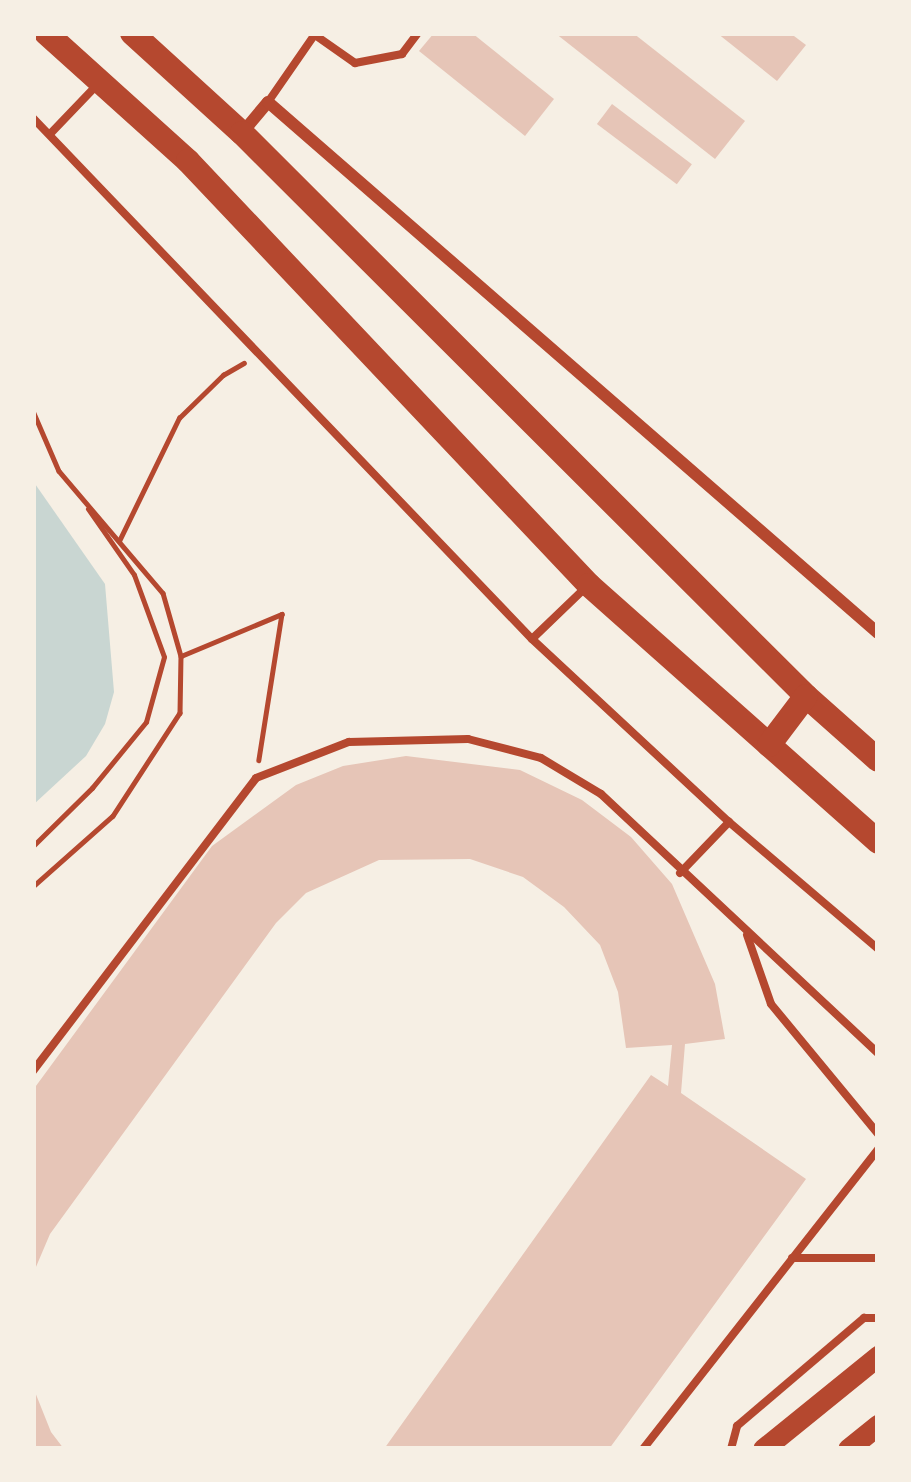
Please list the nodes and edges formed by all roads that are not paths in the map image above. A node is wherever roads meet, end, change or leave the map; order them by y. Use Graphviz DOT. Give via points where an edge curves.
graph roads {
  1 [pos="46,33"];
  2 [pos="132,33"];
  3 [pos="418,33"];
  4 [pos="316,34"];
  5 [pos="100,82"];
  6 [pos="268,102"];
  7 [pos="33,118"];
  8 [pos="51,133"];
  9 [pos="242,133"];
  10 [pos="589,585"];
  11 [pos="878,633"];
  12 [pos="532,640"];
  13 [pos="806,696"];
  14 [pos="769,746"];
  15 [pos="878,760"];
  16 [pos="728,822"];
  17 [pos="878,842"];
  18 [pos="680,873"];
  19 [pos="747,934"];
  20 [pos="878,949"];
  21 [pos="878,1053"];
  22 [pos="33,1071"];
  23 [pos="878,1134"];
  24 [pos="878,1149"];
  25 [pos="792,1258"];
  26 [pos="878,1258"];
  27 [pos="878,1318"];
  28 [pos="878,1356"];
  29 [pos="878,1425"];
  30 [pos="643,1449"];
  31 [pos="731,1449"];
  32 [pos="763,1449"];
  33 [pos="848,1449"];
  1 -- 5 [label="main road"];
  2 -- 9 [label="main road"];
  3 -- 4 [label="lane" via="402,54 355,63"];
  4 -- 6 [label="lane"];
  5 -- 8 [label="lane"];
  5 -- 10 [label="main road" via="188,161"];
  6 -- 9 [label="street"];
  6 -- 11 [label="street"];
  7 -- 8 [label="lane"];
  8 -- 12 [label="lane"];
  9 -- 13 [label="main road"];
  10 -- 12 [label="lane"];
  10 -- 14 [label="main road"];
  12 -- 16 [label="lane"];
  13 -- 14 [label="main road"];
  13 -- 15 [label="main road"];
  14 -- 17 [label="main road"];
  16 -- 18 [label="lane"];
  16 -- 20 [label="lane"];
  18 -- 19 [label="lane"];
  18 -- 22 [label="lane" via="601,794 541,758 468,739 350,742 256,778"];
  19 -- 21 [label="lane"];
  19 -- 23 [label="lane" via="771,1004"];
  24 -- 25 [label="lane"];
  25 -- 26 [label="lane"];
  25 -- 30 [label="lane"];
  27 -- 31 [label="lane" via="864,1318 737,1426"];
  28 -- 32 [label="street"];
  29 -- 33 [label="street"];
}
